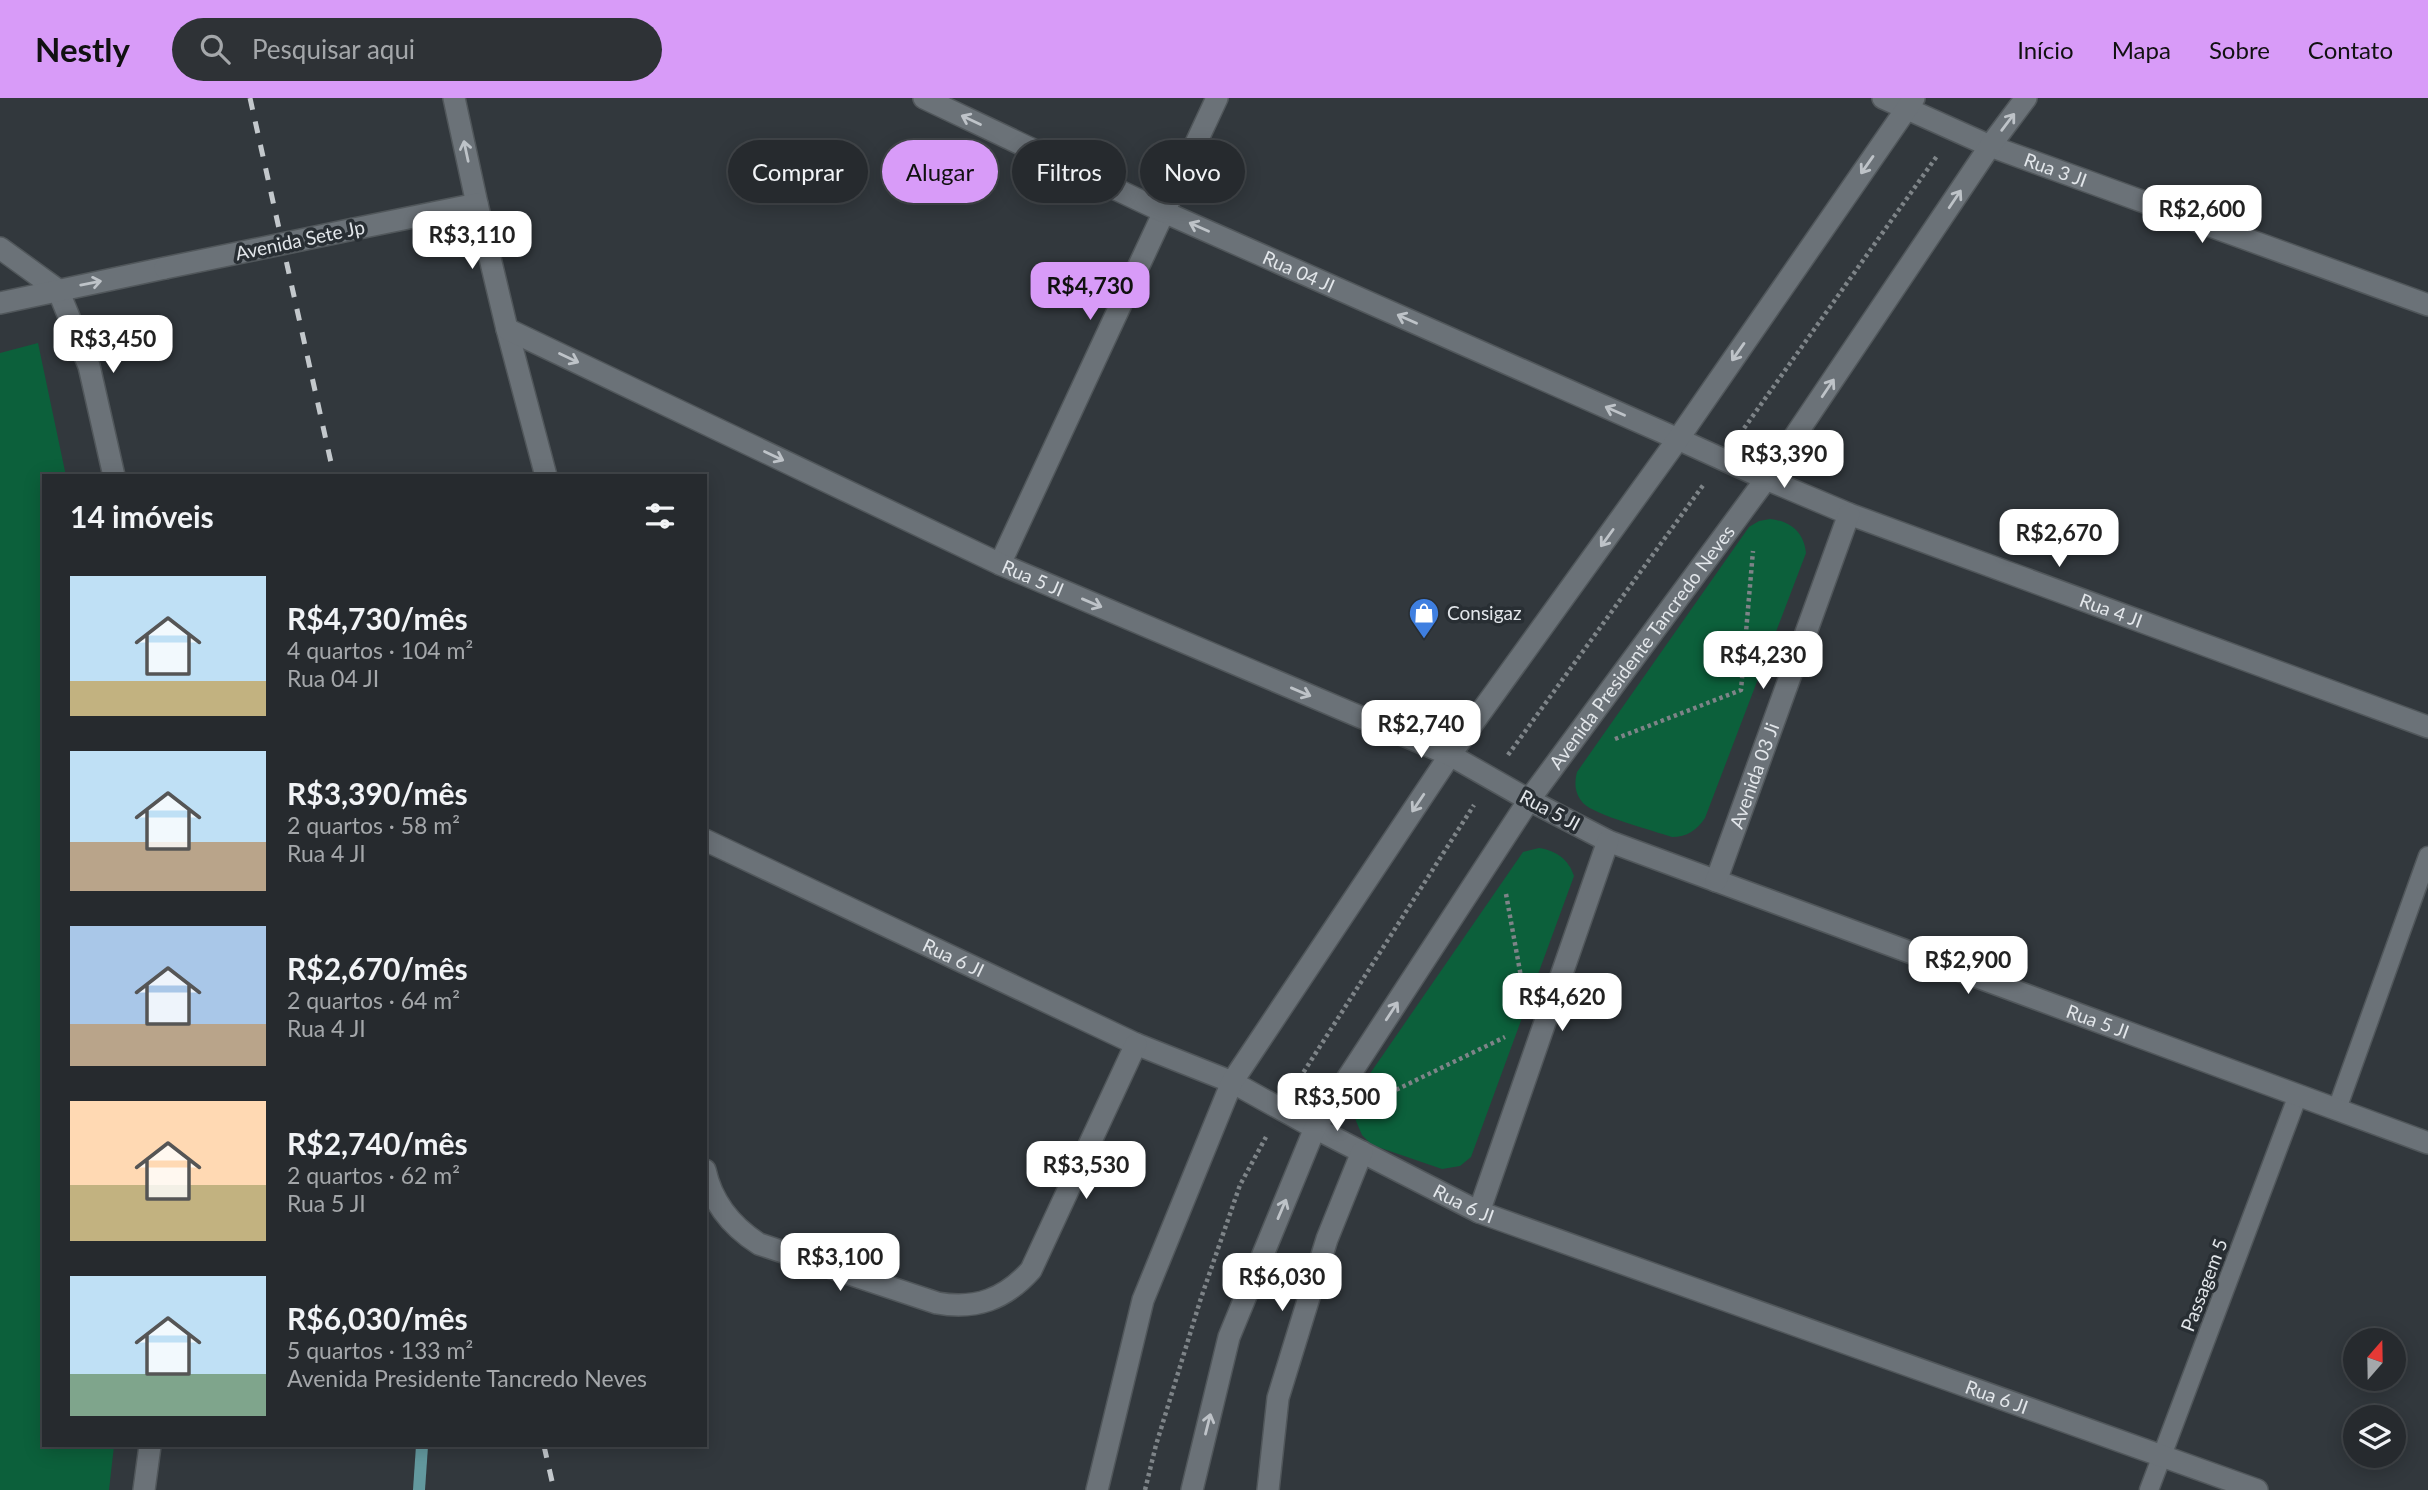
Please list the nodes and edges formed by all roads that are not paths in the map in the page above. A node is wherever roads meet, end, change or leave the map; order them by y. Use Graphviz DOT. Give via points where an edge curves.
graph roads {
  1 [pos="454,98"];
  2 [pos="924,98"];
  3 [pos="1217,98"];
  4 [pos="1883,98"];
  5 [pos="2026,98"];
  6 [pos="1910,103"];
  7 [pos="1990,146"];
  8 [pos="477,204"];
  9 [pos="1164,212"];
  10 [pos="0,248"];
  11 [pos="58,290"];
  12 [pos="0,303"];
  13 [pos="2428,305"];
  14 [pos="507,329"];
  15 [pos="1678,439"];
  16 [pos="114,474"];
  17 [pos="545,474"];
  18 [pos="1766,479"];
  19 [pos="1849,514"];
  20 [pos="1000,564"];
  21 [pos="2428,727"];
  22 [pos="1450,755"];
  23 [pos="1529,800"];
  24 [pos="707,841"];
  25 [pos="1608,841"];
  26 [pos="2428,856"];
  27 [pos="1716,881"];
  28 [pos="1136,1044"];
  29 [pos="1232,1082"];
  30 [pos="2298,1095"];
  31 [pos="2337,1109"];
  32 [pos="1315,1128"];
  33 [pos="2428,1143"];
  34 [pos="1362,1152"];
  35 [pos="707,1179"];
  36 [pos="1479,1212"];
  37 [pos="150,1447"];
  38 [pos="2163,1455"];
  39 [pos="144,1490"];
  40 [pos="1097,1490"];
  41 [pos="1192,1490"];
  42 [pos="1268,1490"];
  43 [pos="2150,1490"];
  44 [pos="2256,1490"];
  8 -- 1 [label="street, one-way"];
  9 -- 2 [label="street, Rua 04 JI, one-way"];
  3 -- 9 [label="street"];
  4 -- 6 [label="street, Rua 3 JI"];
  7 -- 5 [label="street, Avenida Presidente Tancredo Neves, one-way"];
  6 -- 7 [label="street, Rua 3 JI"];
  6 -- 15 [label="street, one-way"];
  7 -- 13 [label="street, Rua 3 JI"];
  18 -- 7 [label="street, Avenida Presidente Tancredo Neves, one-way"];
  11 -- 8 [label="street, Avenida Sete Jp, one-way, bridge"];
  8 -- 14 [label="street"];
  15 -- 9 [label="street, Rua 04 JI, one-way"];
  9 -- 20 [label="street"];
  10 -- 11 [label="street"];
  11 -- 12 [label="street, Avenida Sete Jp"];
  11 -- 16 [label="street" via="89,366"];
  14 -- 17 [label="street"];
  14 -- 20 [label="street, Rua 5 JI, one-way"];
  15 -- 18 [label="street, Rua 4 JI"];
  15 -- 22 [label="street, one-way"];
  18 -- 19 [label="street, Rua 4 JI"];
  18 -- 23 [label="street, Avenida Presidente Tancredo Neves"];
  19 -- 21 [label="street, Rua 4 JI"];
  19 -- 27 [label="street, Avenida 03 Ji"];
  20 -- 22 [label="street, Rua 5 JI, one-way"];
  22 -- 23 [label="street, Rua 5 JI"];
  22 -- 29 [label="street, one-way"];
  23 -- 25 [label="street, Rua 5 JI"];
  32 -- 23 [label="street, Avenida Presidente Tancredo Neves, one-way"];
  24 -- 28 [label="street, Rua 6 JI"];
  25 -- 27 [label="street, Rua 5 JI"];
  25 -- 36 [label="street"];
  26 -- 31 [label="lane"];
  27 -- 30 [label="street, Rua 5 JI"];
  28 -- 29 [label="street, Rua 6 JI"];
  28 -- 35 [label="street" via="1031,1270 1009,1291 982,1304 937,1303 758,1244 723,1213"];
  29 -- 32 [label="street, Rua 6 JI"];
  29 -- 40 [label="street" via="1143,1300"];
  30 -- 31 [label="street, Rua 5 JI"];
  30 -- 38 [label="lane, Passagem 5"];
  31 -- 33 [label="street, Rua 5 JI"];
  32 -- 34 [label="street, Rua 6 JI"];
  41 -- 32 [label="street, Avenida Presidente Tancredo Neves, one-way" via="1229,1337"];
  34 -- 36 [label="street, Rua 6 JI"];
  34 -- 42 [label="street" via="1327,1239 1278,1398"];
  36 -- 38 [label="street, Rua 6 JI"];
  37 -- 39 [label="street"];
  38 -- 43 [label="lane, Passagem 5"];
  38 -- 44 [label="street, Rua 6 JI"];
}
